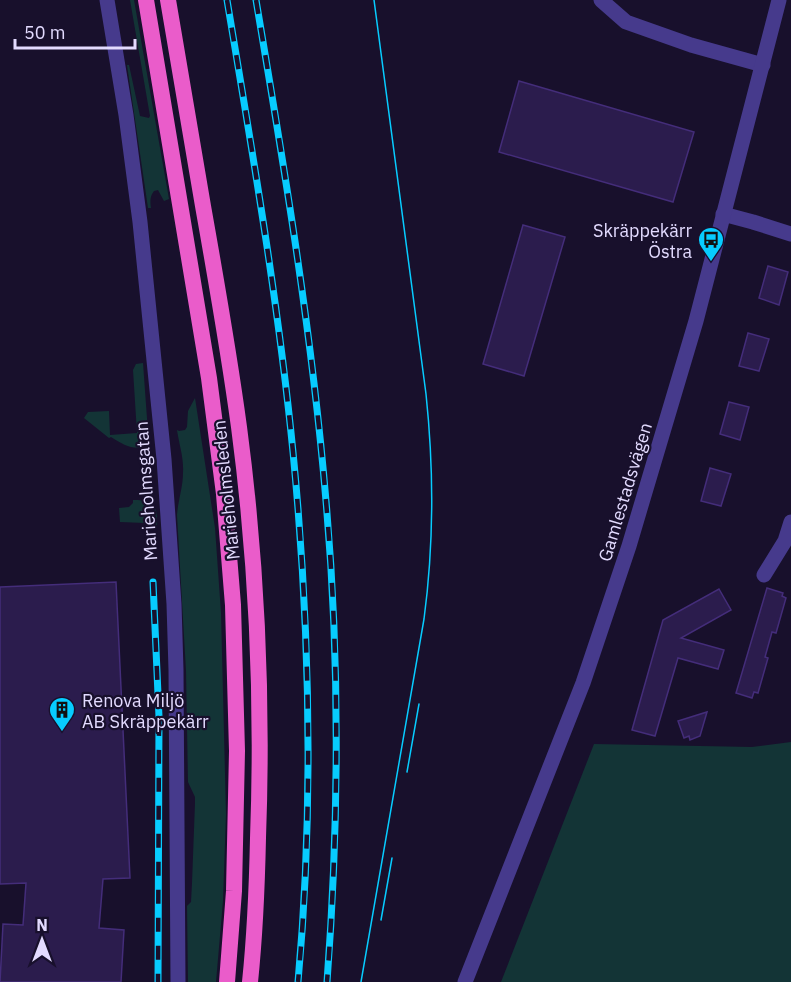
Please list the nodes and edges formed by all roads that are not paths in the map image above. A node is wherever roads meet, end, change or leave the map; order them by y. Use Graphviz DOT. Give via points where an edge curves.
graph roads {
  1 [pos="107,0"];
  2 [pos="146,0"];
  3 [pos="168,0"];
  4 [pos="601,0"];
  5 [pos="779,0"];
  6 [pos="763,64"];
  7 [pos="723,214"];
  8 [pos="791,234"];
  9 [pos="791,522"];
  10 [pos="764,575"];
  11 [pos="178,982"];
  12 [pos="227,982"];
  13 [pos="250,982"];
  14 [pos="465,982"];
  1 -- 11 [label="street, Marieholmsgatan" via="137,201 164,459 176,670"];
  2 -- 12 [label="highway, Marieholmsleden" via="209,378 224,494 233,605 237,751 234,891"];
  3 -- 13 [label="highway, Marieholmsleden" via="224,325 253,557 261,778"];
  4 -- 6 [label="street" via="626,22"];
  5 -- 6 [label="street, Gamlestadsvägen"];
  6 -- 7 [label="street, Gamlestadsvägen"];
  7 -- 8 [label="street"];
  7 -- 14 [label="street, Gamlestadsvägen" via="681,376 609,608"];
  9 -- 10 [label="street" via="785,541"];
}
